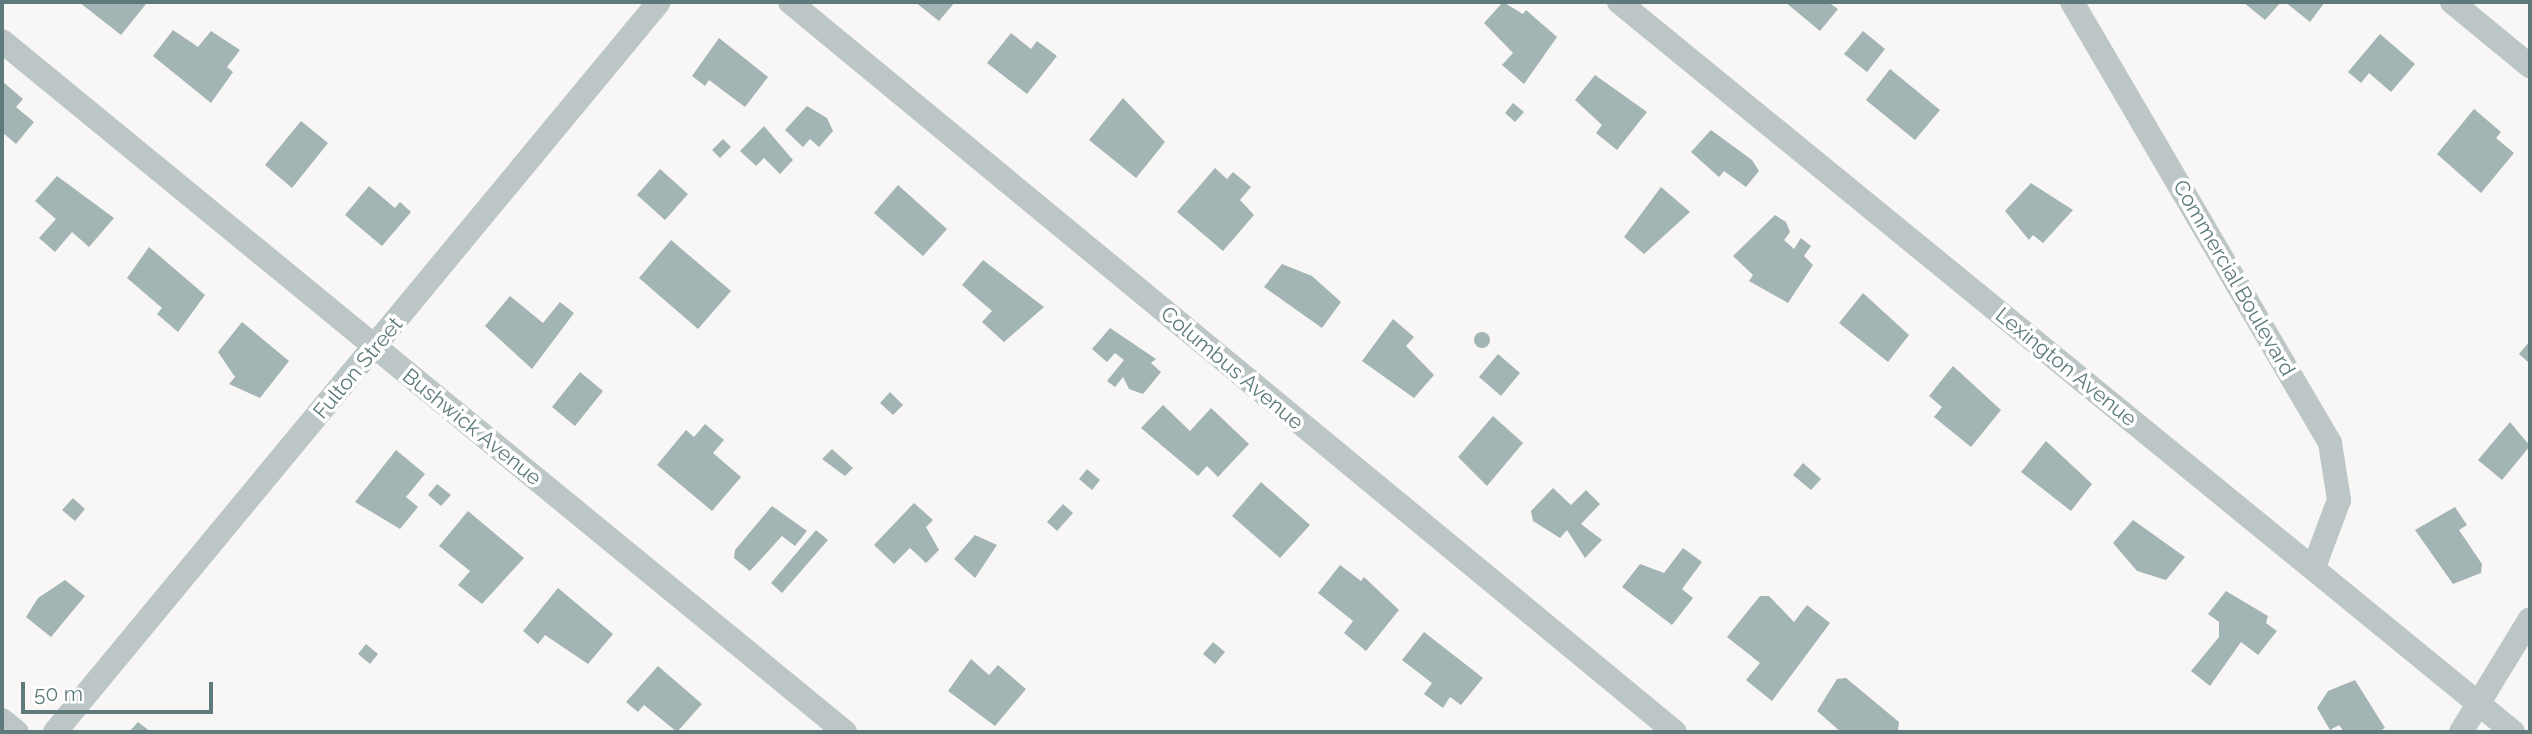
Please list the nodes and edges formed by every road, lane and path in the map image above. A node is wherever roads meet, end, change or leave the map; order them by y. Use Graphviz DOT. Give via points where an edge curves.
graph roads {
  1 [pos="659,2"];
  2 [pos="790,2"];
  3 [pos="1619,2"];
  4 [pos="2072,2"];
  5 [pos="2452,2"];
  6 [pos="2,41"];
  7 [pos="2530,66"];
  8 [pos="374,348"];
  9 [pos="2314,567"];
  10 [pos="2530,619"];
  11 [pos="2479,702"];
  12 [pos="2,720"];
  13 [pos="17,732"];
  14 [pos="55,732"];
  15 [pos="845,732"];
  16 [pos="1675,732"];
  17 [pos="2461,732"];
  18 [pos="2513,732"];
  1 -- 8 [label="street, Fulton Street"];
  2 -- 16 [label="street, Columbus Avenue"];
  3 -- 9 [label="street, Lexington Avenue"];
  4 -- 9 [label="street, Commercial Boulevard" via="2330,443 2339,500"];
  5 -- 7 [label="street"];
  6 -- 8 [label="street, Bushwick Avenue"];
  8 -- 14 [label="street, Fulton Street"];
  8 -- 15 [label="street, Bushwick Avenue"];
  9 -- 11 [label="street, Lexington Avenue"];
  10 -- 11 [label="street"];
  11 -- 17 [label="street"];
  11 -- 18 [label="street, Lexington Avenue"];
  12 -- 13 [label="street"];
}
